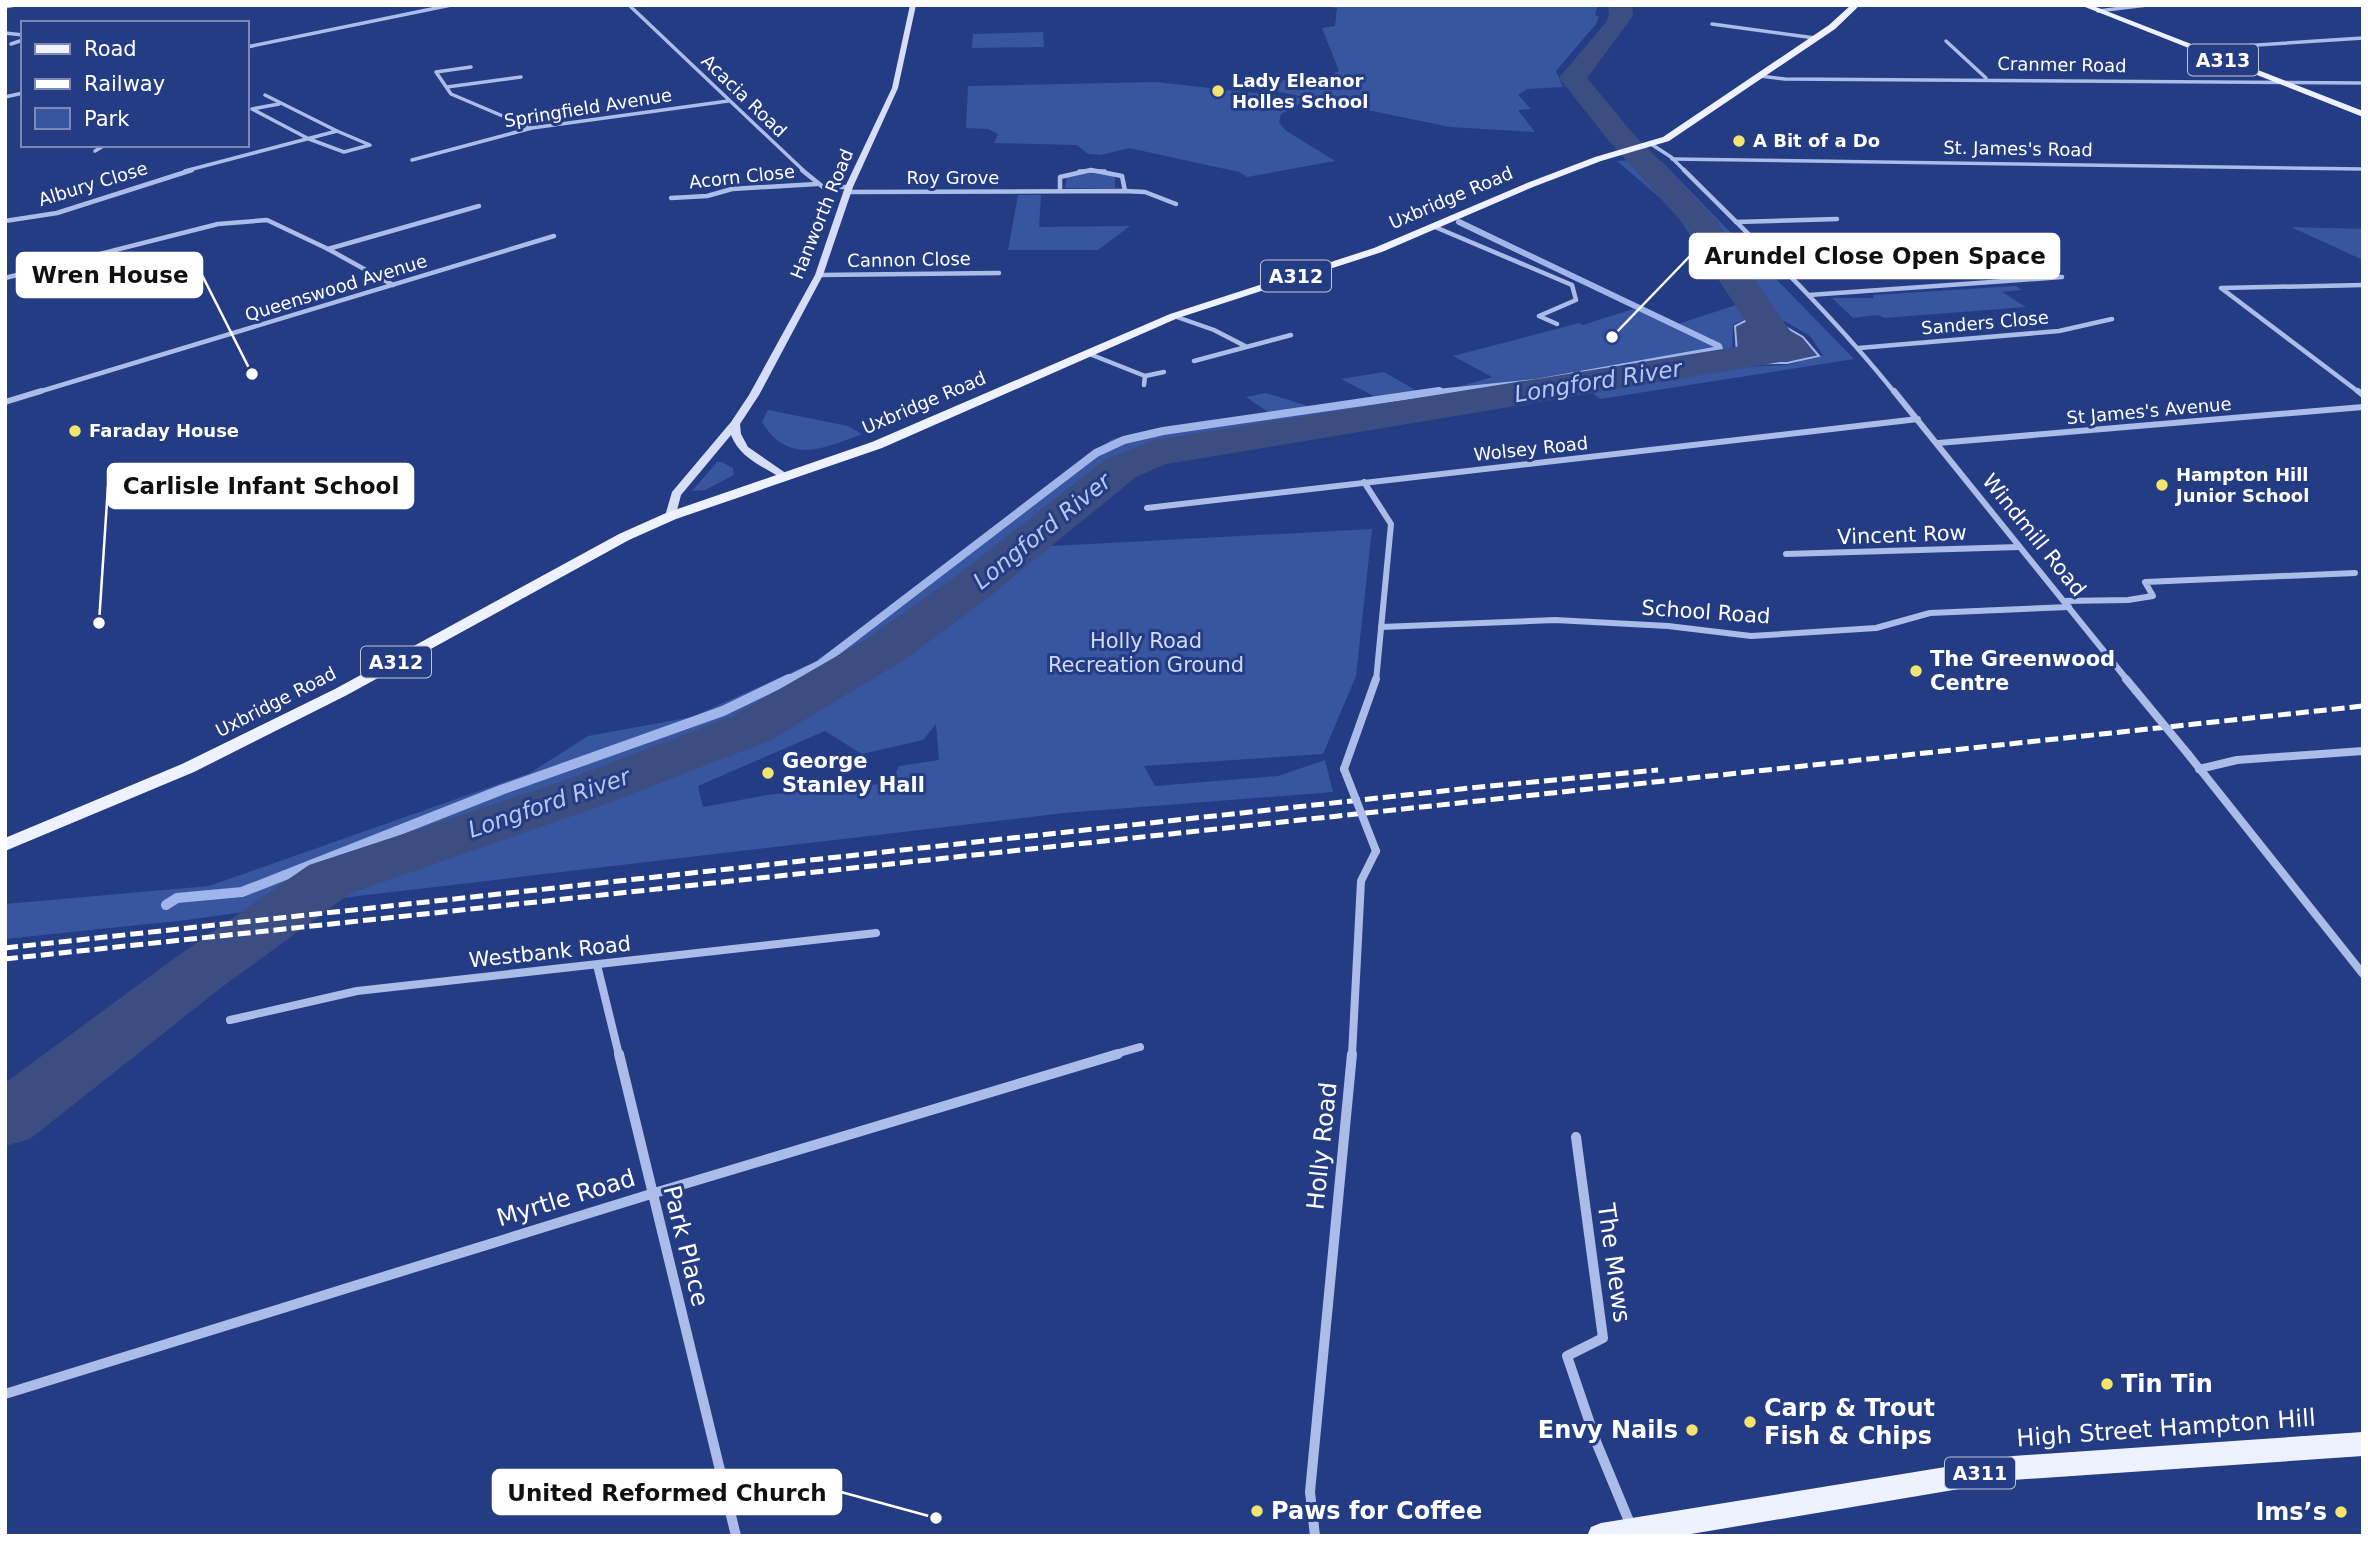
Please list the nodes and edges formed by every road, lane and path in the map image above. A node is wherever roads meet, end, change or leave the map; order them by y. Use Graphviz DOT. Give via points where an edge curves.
graph roads {
  1 [pos="15,5"];
  2 [pos="451,5"];
  3 [pos="629,5"];
  4 [pos="914,5"];
  5 [pos="1856,5"];
  6 [pos="2084,5"];
  7 [pos="2147,5"];
  8 [pos="5,7"];
  9 [pos="2098,10"];
  10 [pos="1712,24"];
  11 [pos="1815,38"];
  12 [pos="2363,38"];
  13 [pos="21,39"];
  14 [pos="1946,41"];
  15 [pos="10,44"];
  16 [pos="248,47"];
  17 [pos="2194,49"];
  18 [pos="471,67"];
  19 [pos="1760,76"];
  20 [pos="522,77"];
  21 [pos="1986,78"];
  22 [pos="2278,81"];
  23 [pos="2363,83"];
  24 [pos="447,86"];
  25 [pos="265,95"];
  26 [pos="729,101"];
  27 [pos="279,104"];
  28 [pos="250,110"];
  29 [pos="2363,114"];
  30 [pos="532,128"];
  31 [pos="337,131"];
  32 [pos="309,138"];
  33 [pos="1647,145"];
  34 [pos="102,147"];
  35 [pos="95,151"];
  36 [pos="1672,159"];
  37 [pos="412,160"];
  38 [pos="2363,169"];
  39 [pos="817,184"];
  40 [pos="848,190"];
  41 [pos="1060,191"];
  42 [pos="1125,191"];
  43 [pos="671,198"];
  44 [pos="1176,204"];
  45 [pos="479,206"];
  46 [pos="1837,219"];
  47 [pos="5,220"];
  48 [pos="1736,222"];
  49 [pos="1435,227"];
  50 [pos="554,236"];
  51 [pos="328,249"];
  52 [pos="999,273"];
  53 [pos="819,275"];
  54 [pos="2062,277"];
  55 [pos="5,278"];
  56 [pos="393,285"];
  57 [pos="2363,285"];
  58 [pos="1810,295"];
  59 [pos="1174,316"];
  60 [pos="2112,319"];
  61 [pos="1557,324"];
  62 [pos="1291,335"];
  63 [pos="1245,346"];
  64 [pos="1858,348"];
  65 [pos="1086,353"];
  66 [pos="1194,361"];
  67 [pos="1164,372"];
  68 [pos="1145,376"];
  69 [pos="1143,385"];
  70 [pos="2363,396"];
  71 [pos="5,402"];
  72 [pos="2363,407"];
  73 [pos="1918,419"];
  74 [pos="735,425"];
  75 [pos="1938,443"];
  76 [pos="785,476"];
  77 [pos="1364,482"];
  78 [pos="1147,508"];
  79 [pos="671,516"];
  80 [pos="2019,547"];
  81 [pos="1786,554"];
  82 [pos="2355,573"];
  83 [pos="2067,604"];
  84 [pos="1381,626"];
  85 [pos="2363,751"];
  86 [pos="2199,769"];
  87 [pos="5,845"];
  88 [pos="876,933"];
  89 [pos="597,965"];
  90 [pos="2363,974"];
  91 [pos="230,1020"];
  92 [pos="1140,1047"];
  93 [pos="1576,1137"];
  94 [pos="651,1194"];
  95 [pos="5,1394"];
  96 [pos="2363,1444"];
  97 [pos="1632,1530"];
  98 [pos="736,1536"];
  99 [pos="1315,1536"];
  100 [pos="1601,1536"];
  1 -- 8 [label="street"];
  2 -- 16 [label="street"];
  3 -- 26 [label="street, Acacia Road"];
  4 -- 40 [label="street, Hanworth Road" via="895,88"];
  5 -- 11 [label="main road, Uxbridge Road / A312"];
  6 -- 9 [label="main road, A313"];
  7 -- 9 [label="street"];
  9 -- 17 [label="main road, A313"];
  10 -- 11 [label="street"];
  11 -- 19 [label="main road, Uxbridge Road / A312"];
  12 -- 17 [label="street"];
  13 -- 15 [label="street"];
  14 -- 21 [label="street"];
  17 -- 22 [label="main road, A313"];
  18 -- 24 [label="street" via="436,72"];
  19 -- 21 [label="street, Cranmer Road"];
  19 -- 33 [label="main road, Uxbridge Road / A312" via="1666,139"];
  20 -- 24 [label="street"];
  21 -- 22 [label="street, Cranmer Road"];
  22 -- 23 [label="street, Cranmer Road"];
  22 -- 29 [label="main road, A313"];
  24 -- 30 [label="street" via="452,94"];
  25 -- 27 [label="street"];
  26 -- 30 [label="street, Springfield Avenue"];
  26 -- 39 [label="street, Acacia Road"];
  27 -- 28 [label="street"];
  27 -- 31 [label="street"];
  28 -- 32 [label="street"];
  30 -- 37 [label="street, Springfield Avenue"];
  31 -- 32 [label="street, Albury Close"];
  31 -- 32 [label="street" via="370,145 344,152"];
  32 -- 47 [label="street, Albury Close" via="160,178 57,213"];
  33 -- 36 [label="street, Windmill Road"];
  33 -- 49 [label="main road, Uxbridge Road / A312" via="1530,184"];
  34 -- 35 [label="street, Albury Close"];
  36 -- 38 [label="street, St. James's Road"];
  36 -- 48 [label="street, Windmill Road"];
  39 -- 40 [label="street"];
  39 -- 43 [label="street, Acorn Close"];
  40 -- 41 [label="street, Roy Grove"];
  40 -- 53 [label="street, Hanworth Road"];
  41 -- 42 [label="street, Roy Grove"];
  41 -- 42 [label="street" via="1060,177 1090,170 1122,176"];
  42 -- 44 [label="street, Roy Grove" via="1145,192"];
  45 -- 51 [label="street"];
  46 -- 48 [label="street"];
  48 -- 58 [label="street, Windmill Road"];
  49 -- 59 [label="main road, Uxbridge Road / A312"];
  49 -- 61 [label="street" via="1572,285 1576,300 1539,316"];
  50 -- 56 [label="street, Queenswood Avenue"];
  51 -- 55 [label="street" via="267,220 242,220"];
  51 -- 56 [label="street"];
  52 -- 53 [label="street, Cannon Close"];
  53 -- 74 [label="street, Hanworth Road"];
  54 -- 58 [label="street"];
  56 -- 71 [label="street, Queenswood Avenue"];
  57 -- 70 [label="street" via="2221,288"];
  58 -- 64 [label="street, Windmill Road"];
  59 -- 63 [label="street"];
  59 -- 65 [label="main road, Uxbridge Road / A312"];
  60 -- 64 [label="street, Sanders Close" via="2059,331"];
  62 -- 63 [label="street"];
  63 -- 66 [label="street"];
  64 -- 73 [label="street, Windmill Road"];
  65 -- 68 [label="street"];
  65 -- 76 [label="main road, Uxbridge Road / A312" via="877,444"];
  67 -- 68 [label="street"];
  68 -- 69 [label="street"];
  72 -- 75 [label="street, St James's Avenue"];
  73 -- 75 [label="street, Windmill Road"];
  73 -- 77 [label="street, Wolsey Road"];
  74 -- 76 [label="street" via="739,446"];
  74 -- 79 [label="street, Hanworth Road" via="677,494"];
  75 -- 80 [label="street, Windmill Road"];
  76 -- 79 [label="main road, Uxbridge Road / A312"];
  77 -- 78 [label="street, Wolsey Road"];
  77 -- 84 [label="street" via="1391,524"];
  79 -- 87 [label="main road, Uxbridge Road / A312" via="200,762"];
  80 -- 81 [label="street, Vincent Row"];
  80 -- 83 [label="street, Windmill Road"];
  82 -- 83 [label="street, School Road" via="2145,582 2153,596"];
  83 -- 84 [label="street, School Road" via="1930,613 1877,628 1751,636 1555,620"];
  83 -- 86 [label="street, Windmill Road, bridge"];
  84 -- 99 [label="street, Holly Road, bridge" via="1376,682 1343,769 1376,851 1361,881 1350,1069 1310,1492"];
  85 -- 86 [label="street" via="2237,760"];
  86 -- 90 [label="street, Windmill Road"];
  88 -- 89 [label="street, Westbank Road"];
  89 -- 91 [label="street, Westbank Road" via="357,992"];
  89 -- 94 [label="street, Park Place"];
  92 -- 94 [label="street, Myrtle Road"];
  93 -- 97 [label="street, The Mews" via="1603,1338 1567,1356"];
  94 -- 95 [label="street, Myrtle Road"];
  94 -- 98 [label="street, Park Place"];
  96 -- 97 [label="main road, High Street Hampton Hill / A311" via="2013,1468"];
  97 -- 100 [label="main road, High Street Hampton Hill / A311"];
}
